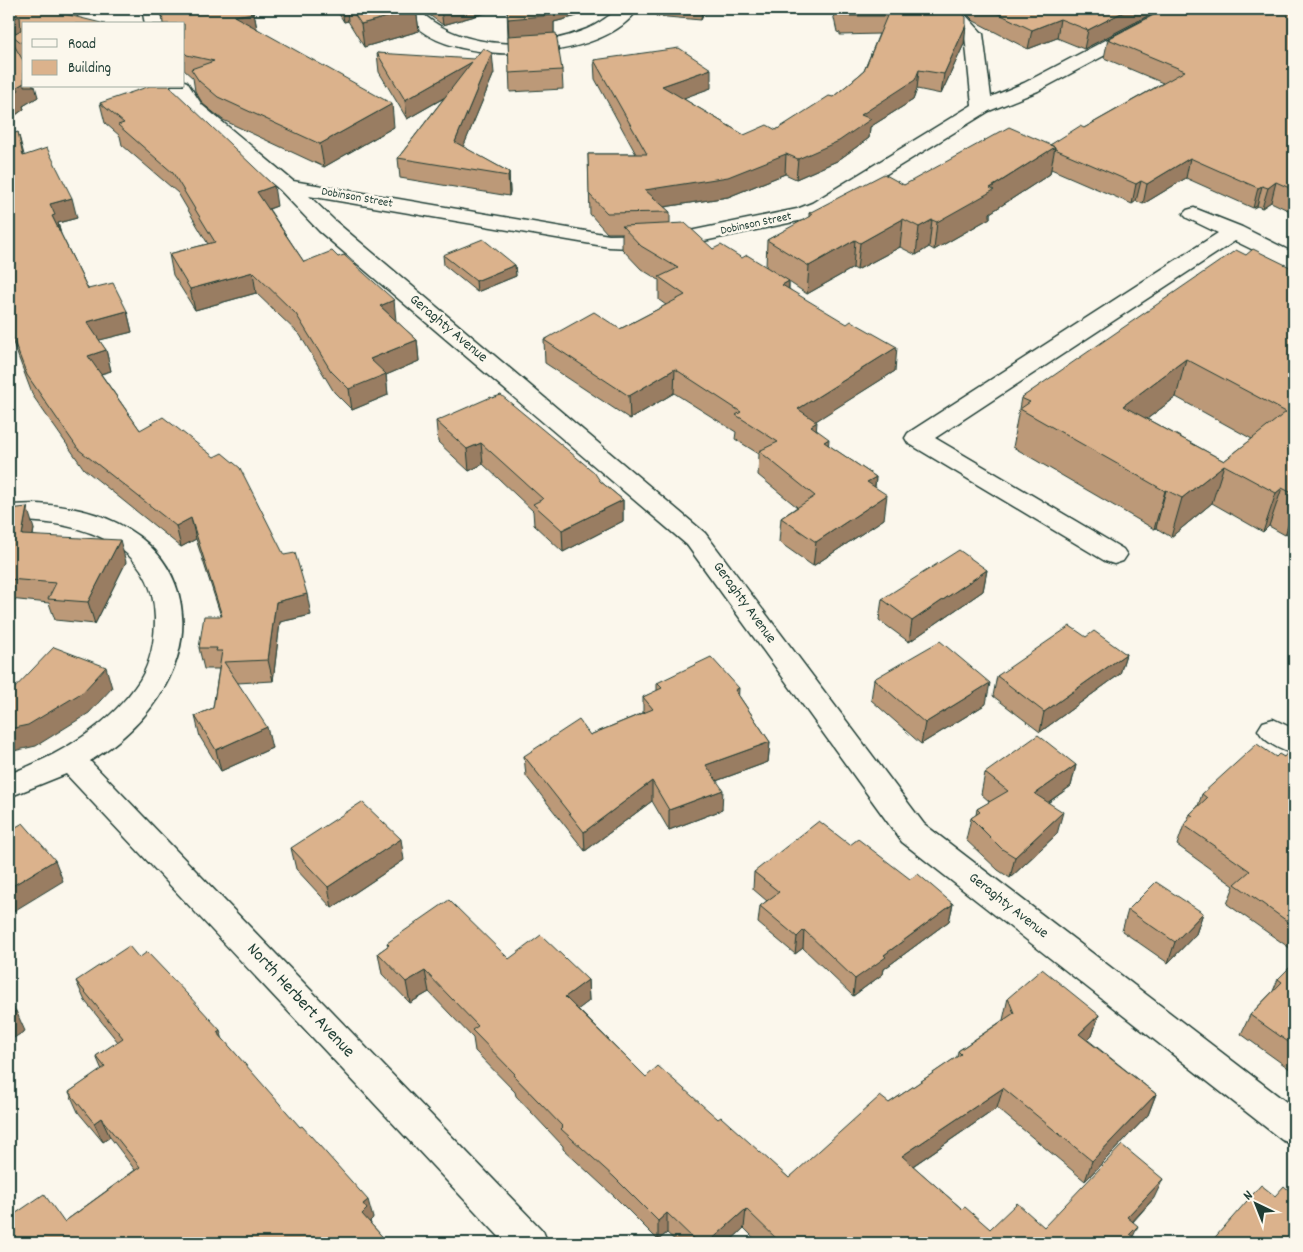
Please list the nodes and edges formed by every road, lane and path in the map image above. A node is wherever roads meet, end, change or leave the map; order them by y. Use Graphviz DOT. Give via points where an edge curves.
graph roads {
  1 [pos="74,9"];
  2 [pos="151,9"];
  3 [pos="408,9"];
  4 [pos="628,9"];
  5 [pos="949,9"];
  6 [pos="1178,9"];
  7 [pos="53,22"];
  8 [pos="154,22"];
  9 [pos="22,41"];
  10 [pos="9,50"];
  11 [pos="181,88"];
  12 [pos="982,108"];
  13 [pos="286,186"];
  14 [pos="1194,214"];
  15 [pos="1234,232"];
  16 [pos="697,236"];
  17 [pos="720,250"];
  18 [pos="1294,261"];
  19 [pos="9,512"];
  20 [pos="1114,555"];
  21 [pos="70,759"];
  22 [pos="9,786"];
  23 [pos="1294,1128"];
  24 [pos="530,1243"];
  1 -- 7 [label="street"];
  2 -- 8 [label="street"];
  3 -- 4 [label="street" via="439,34 467,44 502,50 547,47 571,41 594,33"];
  5 -- 12 [label="street" via="974,34"];
  6 -- 12 [label="street, Dobinson Street" via="1031,87"];
  9 -- 10 [label="street"];
  11 -- 13 [label="street, Geraghty Avenue" via="194,109"];
  12 -- 16 [label="street, Dobinson Street" via="804,214"];
  13 -- 16 [label="street, Dobinson Street" via="610,241"];
  13 -- 23 [label="street, Geraghty Avenue" via="327,226 696,539 913,833"];
  14 -- 15 [label="street"];
  15 -- 18 [label="street"];
  15 -- 20 [label="street" via="917,438"];
  16 -- 17 [label="street"];
  19 -- 21 [label="street" via="64,516 90,522 112,532 149,560 168,598 168,640 161,666 146,693 100,739"];
  21 -- 22 [label="street"];
  21 -- 24 [label="street, North Herbert Avenue"];
}
